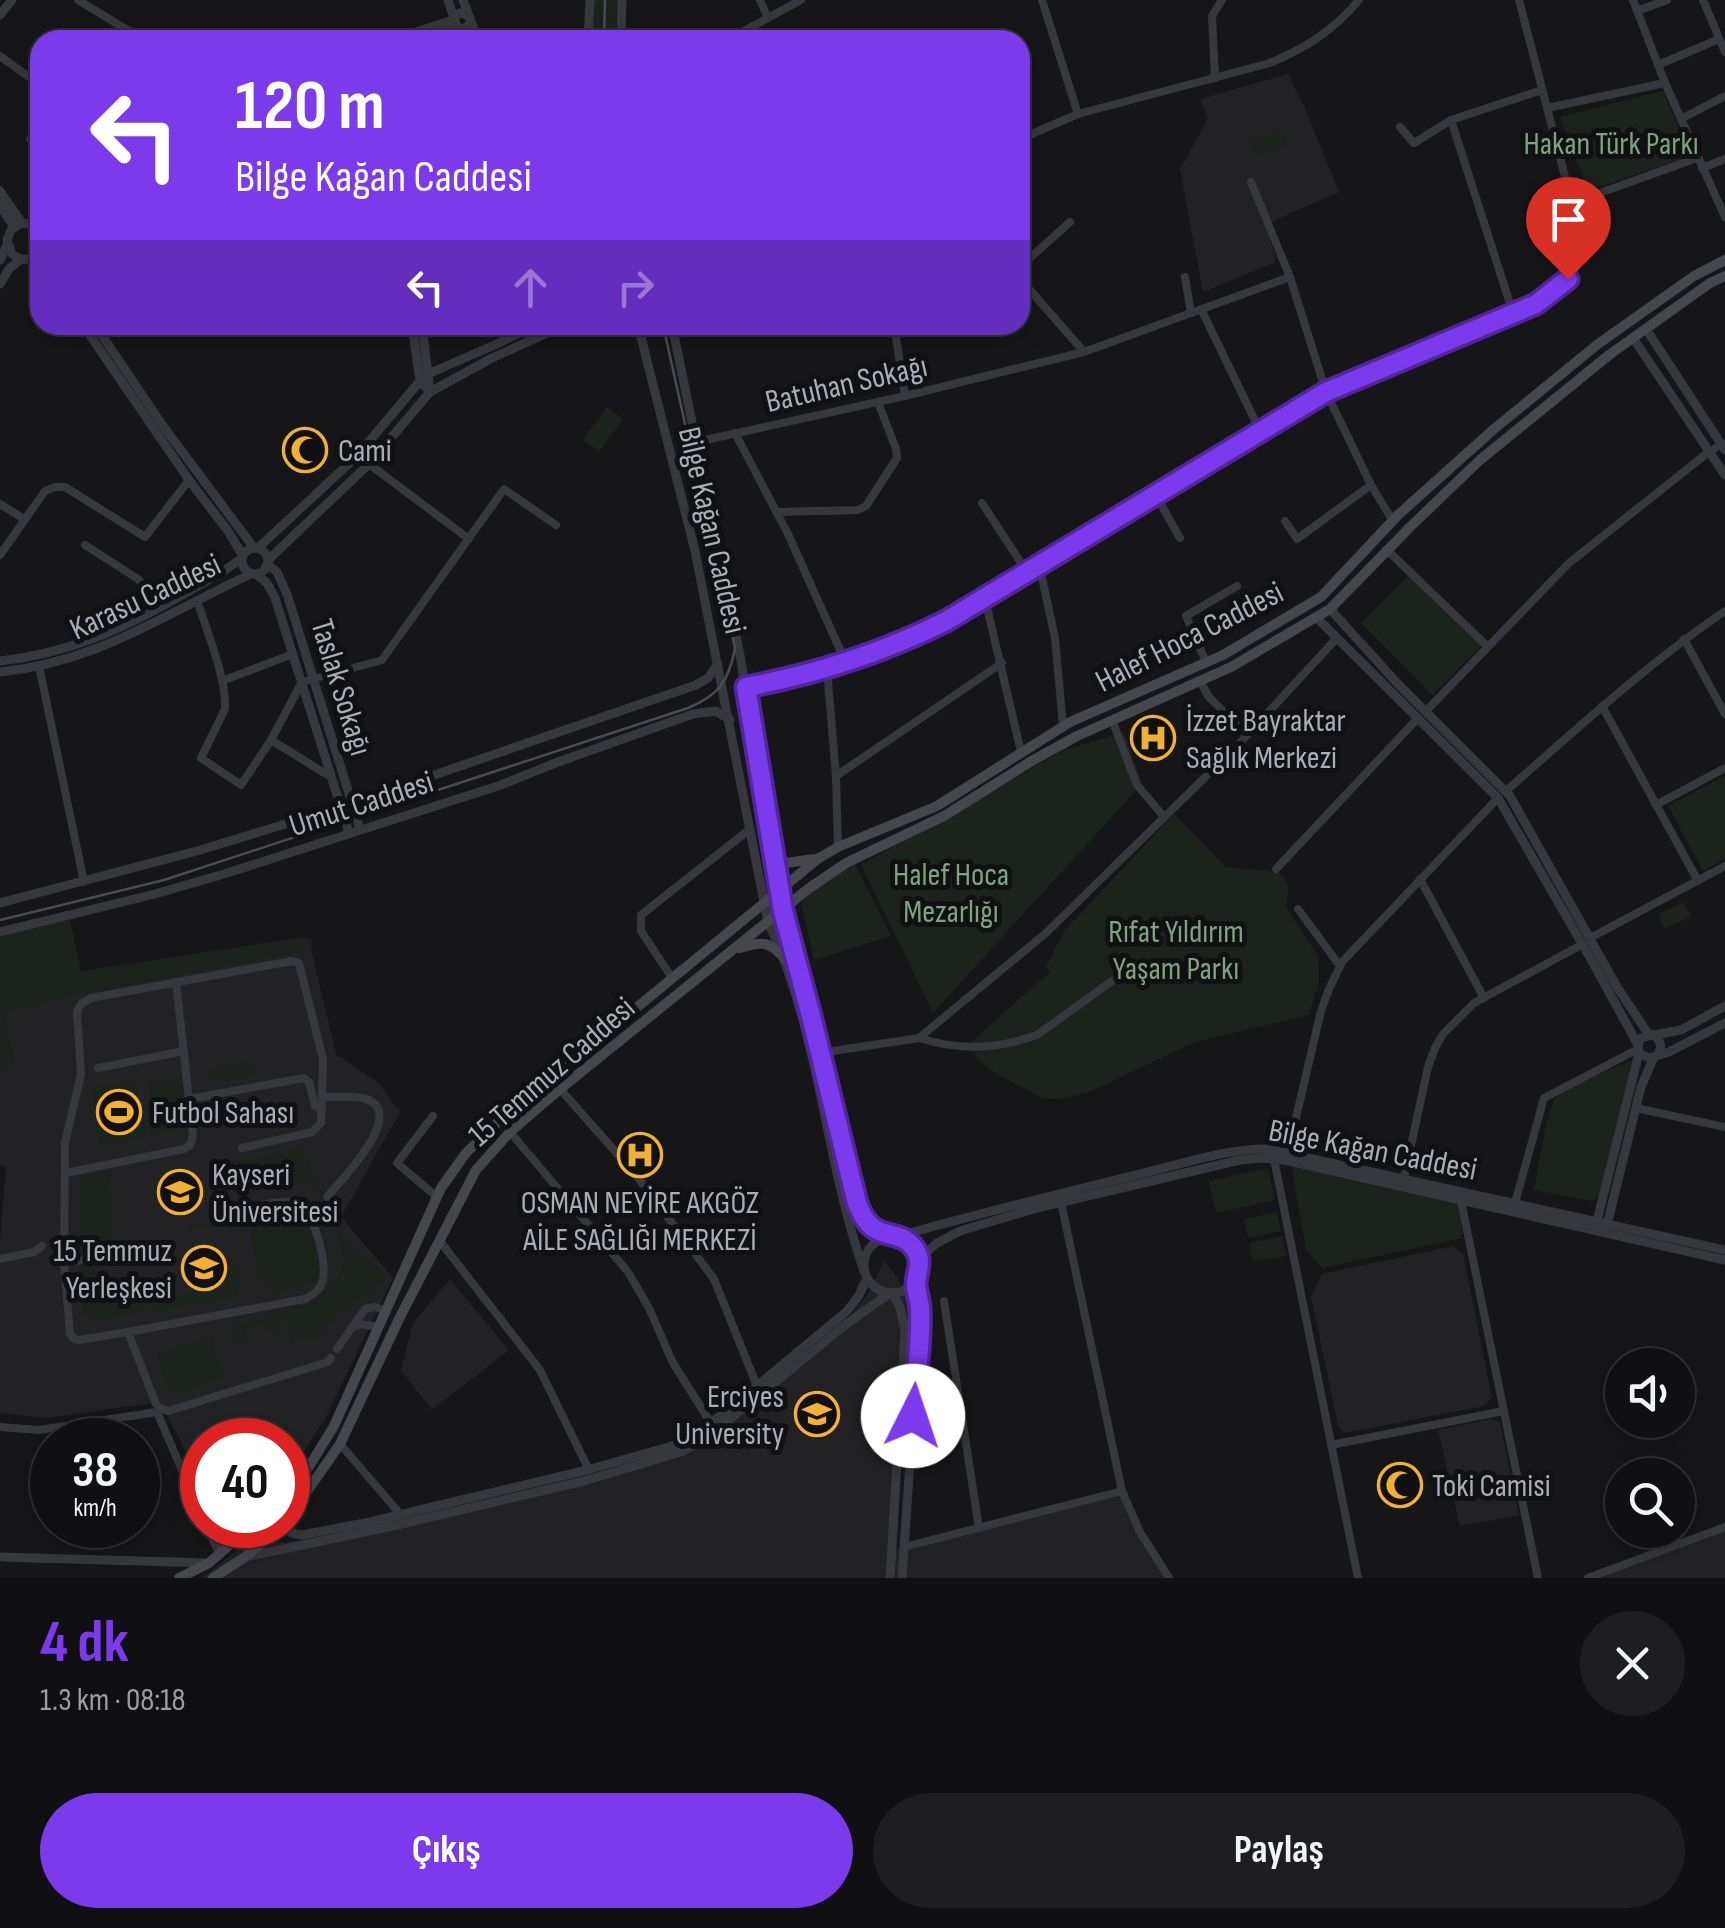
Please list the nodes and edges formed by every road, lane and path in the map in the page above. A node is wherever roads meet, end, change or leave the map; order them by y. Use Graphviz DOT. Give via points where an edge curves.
graph roads {
  1 [pos="12,0"];
  2 [pos="78,0"];
  3 [pos="448,0"];
  4 [pos="463,0"];
  5 [pos="590,0"];
  6 [pos="622,0"];
  7 [pos="760,0"];
  8 [pos="801,0"];
  9 [pos="1042,0"];
  10 [pos="1222,0"];
  11 [pos="1360,0"];
  12 [pos="1519,0"];
  13 [pos="1633,0"];
  14 [pos="1667,0"];
  15 [pos="1702,0"];
  16 [pos="1637,12"];
  17 [pos="0,14"];
  18 [pos="470,18"];
  19 [pos="768,18"];
  20 [pos="455,24"];
  21 [pos="128,30"];
  22 [pos="431,30"];
  23 [pos="441,30"];
  24 [pos="457,30"];
  25 [pos="474,30"];
  26 [pos="588,30"];
  27 [pos="622,30"];
  28 [pos="746,30"];
  29 [pos="1719,39"];
  30 [pos="1725,52"];
  31 [pos="0,56"];
  32 [pos="1658,65"];
  33 [pos="30,78"];
  34 [pos="1215,78"];
  35 [pos="1665,84"];
  36 [pos="1542,90"];
  37 [pos="1725,96"];
  38 [pos="1547,108"];
  39 [pos="1078,114"];
  40 [pos="1451,120"];
  41 [pos="1681,120"];
  42 [pos="1400,127"];
  43 [pos="1030,135"];
  44 [pos="1698,158"];
  45 [pos="1725,158"];
  46 [pos="1702,168"];
  47 [pos="1250,182"];
  48 [pos="0,191"];
  49 [pos="1572,203"];
  50 [pos="0,206"];
  51 [pos="1725,217"];
  52 [pos="30,220"];
  53 [pos="1070,222"];
  54 [pos="22,224"];
  55 [pos="30,228"];
  56 [pos="7,245"];
  57 [pos="1030,256"];
  58 [pos="30,258"];
  59 [pos="24,259"];
  60 [pos="0,260"];
  61 [pos="1725,260"];
  62 [pos="30,261"];
  63 [pos="1725,276"];
  64 [pos="1185,277"];
  65 [pos="1290,277"];
  66 [pos="0,284"];
  67 [pos="1030,290"];
  68 [pos="1201,309"];
  69 [pos="1191,313"];
  70 [pos="1513,313"];
  71 [pos="1646,329"];
  72 [pos="90,335"];
  73 [pos="102,335"];
  74 [pos="414,335"];
  75 [pos="423,335"];
  76 [pos="516,335"];
  77 [pos="543,335"];
  78 [pos="637,335"];
  79 [pos="674,335"];
  80 [pos="896,335"];
  81 [pos="1634,338"];
  82 [pos="1084,352"];
  83 [pos="424,377"];
  84 [pos="430,392"];
  85 [pos="1326,392"];
  86 [pos="906,396"];
  87 [pos="878,402"];
  88 [pos="1260,431"];
  89 [pos="734,433"];
  90 [pos="696,442"];
  91 [pos="1724,446"];
  92 [pos="1710,451"];
  93 [pos="369,464"];
  94 [pos="1725,475"];
  95 [pos="189,480"];
  96 [pos="1371,485"];
  97 [pos="1155,494"];
  98 [pos="982,503"];
  99 [pos="0,504"];
  100 [pos="777,512"];
  101 [pos="24,519"];
  102 [pos="1285,521"];
  103 [pos="1393,521"];
  104 [pos="556,525"];
  105 [pos="1180,538"];
  106 [pos="468,539"];
  107 [pos="85,544"];
  108 [pos="256,548"];
  109 [pos="1387,550"];
  110 [pos="0,555"];
  111 [pos="242,557"];
  112 [pos="267,562"];
  113 [pos="1039,564"];
  114 [pos="1026,572"];
  115 [pos="254,574"];
  116 [pos="1237,586"];
  117 [pos="985,599"];
  118 [pos="197,600"];
  119 [pos="164,605"];
  120 [pos="1330,609"];
  121 [pos="1725,611"];
  122 [pos="1316,617"];
  123 [pos="1337,638"];
  124 [pos="1684,639"];
  125 [pos="1488,647"];
  126 [pos="293,654"];
  127 [pos="0,661"];
  128 [pos="1206,662"];
  129 [pos="846,663"];
  130 [pos="1002,663"];
  131 [pos="718,664"];
  132 [pos="39,666"];
  133 [pos="827,669"];
  134 [pos="0,672"];
  135 [pos="314,678"];
  136 [pos="222,680"];
  137 [pos="1200,680"];
  138 [pos="302,682"];
  139 [pos="746,687"];
  140 [pos="1602,706"];
  141 [pos="1725,714"];
  142 [pos="1422,715"];
  143 [pos="730,720"];
  144 [pos="1112,720"];
  145 [pos="1064,726"];
  146 [pos="1247,735"];
  147 [pos="271,740"];
  148 [pos="1021,752"];
  149 [pos="1725,768"];
  150 [pos="836,776"];
  151 [pos="331,777"];
  152 [pos="1502,794"];
  153 [pos="352,804"];
  154 [pos="1656,806"];
  155 [pos="340,807"];
  156 [pos="1164,817"];
  157 [pos="750,829"];
  158 [pos="360,830"];
  159 [pos="348,833"];
  160 [pos="838,847"];
  161 [pos="772,854"];
  162 [pos="820,858"];
  163 [pos="1725,866"];
  164 [pos="1276,868"];
  165 [pos="1420,880"];
  166 [pos="1698,881"];
  167 [pos="84,882"];
  168 [pos="778,890"];
  169 [pos="764,902"];
  170 [pos="0,903"];
  171 [pos="1298,908"];
  172 [pos="783,911"];
  173 [pos="768,922"];
  174 [pos="0,932"];
  175 [pos="1586,941"];
  176 [pos="734,950"];
  177 [pos="786,960"];
  178 [pos="1133,966"];
  179 [pos="1340,966"];
  180 [pos="672,978"];
  181 [pos="176,982"];
  182 [pos="1484,998"];
  183 [pos="1725,1006"];
  184 [pos="1725,1023"];
  185 [pos="1651,1035"];
  186 [pos="919,1038"];
  187 [pos="1638,1049"];
  188 [pos="184,1051"];
  189 [pos="820,1054"];
  190 [pos="1655,1056"];
  191 [pos="98,1068"];
  192 [pos="560,1089"];
  193 [pos="322,1097"];
  194 [pos="189,1100"];
  195 [pos="1636,1108"];
  196 [pos="322,1110"];
  197 [pos="433,1116"];
  198 [pos="1725,1127"];
  199 [pos="510,1132"];
  200 [pos="242,1148"];
  201 [pos="1288,1152"];
  202 [pos="1274,1159"];
  203 [pos="66,1172"];
  204 [pos="1404,1178"];
  205 [pos="437,1197"];
  206 [pos="327,1198"];
  207 [pos="1461,1201"];
  208 [pos="1061,1202"];
  209 [pos="1516,1203"];
  210 [pos="231,1211"];
  211 [pos="1601,1227"];
  212 [pos="894,1237"];
  213 [pos="439,1240"];
  214 [pos="42,1246"];
  215 [pos="1725,1250"];
  216 [pos="128,1251"];
  217 [pos="919,1259"];
  218 [pos="0,1260"];
  219 [pos="1725,1260"];
  220 [pos="64,1263"];
  221 [pos="866,1274"];
  222 [pos="916,1280"];
  223 [pos="891,1293"];
  224 [pos="944,1301"];
  225 [pos="385,1310"];
  226 [pos="400,1317"];
  227 [pos="378,1327"];
  228 [pos="352,1328"];
  229 [pos="128,1332"];
  230 [pos="392,1333"];
  231 [pos="337,1349"];
  232 [pos="331,1358"];
  233 [pos="757,1386"];
  234 [pos="1504,1411"];
  235 [pos="711,1423"];
  236 [pos="0,1427"];
  237 [pos="340,1444"];
  238 [pos="1331,1445"];
  239 [pos="180,1466"];
  240 [pos="310,1466"];
  241 [pos="588,1470"];
  242 [pos="310,1487"];
  243 [pos="1122,1490"];
  244 [pos="402,1515"];
  245 [pos="1725,1526"];
  246 [pos="979,1528"];
  247 [pos="310,1533"];
  248 [pos="904,1547"];
  249 [pos="216,1548"];
  250 [pos="224,1548"];
  251 [pos="234,1548"];
  252 [pos="256,1548"];
  253 [pos="218,1554"];
  254 [pos="0,1557"];
  255 [pos="245,1558"];
  256 [pos="209,1563"];
  257 [pos="179,1578"];
  258 [pos="213,1578"];
  259 [pos="890,1578"];
  260 [pos="902,1578"];
  261 [pos="1170,1578"];
  262 [pos="1358,1578"];
  263 [pos="1538,1578"];
  264 [pos="1588,1578"];
  1 -- 17 [label="street"];
  2 -- 21 [label="street"];
  3 -- 20 [label="street"];
  4 -- 18 [label="street"];
  5 -- 26 [label="street"];
  6 -- 27 [label="street"];
  7 -- 19 [label="street"];
  8 -- 19 [label="street"];
  9 -- 39 [label="street"];
  10 -- 34 [label="street" via="1212,16"];
  11 -- 34 [label="street" via="1302,49"];
  12 -- 36 [label="street"];
  13 -- 16 [label="street"];
  14 -- 16 [label="street"];
  15 -- 29 [label="street"];
  16 -- 32 [label="street"];
  18 -- 20 [label="street" via="456,14"];
  18 -- 25 [label="street"];
  19 -- 28 [label="street"];
  20 -- 22 [label="street"];
  20 -- 23 [label="street"];
  20 -- 24 [label="street"];
  29 -- 30 [label="street"];
  29 -- 32 [label="street"];
  31 -- 33 [label="street"];
  32 -- 35 [label="street"];
  34 -- 39 [label="street"];
  35 -- 38 [label="street"];
  35 -- 41 [label="street"];
  36 -- 38 [label="street"];
  36 -- 40 [label="street"];
  37 -- 41 [label="street"];
  38 -- 49 [label="street"];
  39 -- 43 [label="street"];
  40 -- 42 [label="street" via="1414,144"];
  40 -- 70 [label="street"];
  41 -- 44 [label="street"];
  44 -- 46 [label="street"];
  44 -- 49 [label="street"];
  45 -- 46 [label="street"];
  46 -- 51 [label="street"];
  47 -- 65 [label="street"];
  48 -- 54 [label="street"];
  49 -- 70 [label="street" via="1583,246 1579,263 1552,294"];
  50 -- 54 [label="street"];
  52 -- 54 [label="street"];
  53 -- 57 [label="street"];
  54 -- 55 [label="street"];
  54 -- 56 [label="street"];
  56 -- 59 [label="street"];
  56 -- 60 [label="street"];
  58 -- 59 [label="street"];
  59 -- 62 [label="street"];
  59 -- 66 [label="street"];
  61 -- 103 [label="main road, Halef Hoca Caddesi" via="1598,344"];
  63 -- 71 [label="main road, Halef Hoca Caddesi"];
  64 -- 69 [label="street"];
  65 -- 68 [label="street, Batuhan Sokağı"];
  65 -- 85 [label="street"];
  67 -- 82 [label="street"];
  68 -- 69 [label="street, Batuhan Sokağı"];
  68 -- 88 [label="street"];
  69 -- 82 [label="street, Batuhan Sokağı"];
  70 -- 85 [label="street"];
  71 -- 81 [label="main road, Halef Hoca Caddesi"];
  71 -- 91 [label="street"];
  72 -- 95 [label="street"];
  73 -- 108 [label="street"];
  74 -- 83 [label="street"];
  75 -- 83 [label="street"];
  76 -- 83 [label="street"];
  77 -- 84 [label="street"];
  78 -- 131 [label="street, Bilge Kağan Caddesi"];
  79 -- 90 [label="street, Bilge Kağan Caddesi"];
  80 -- 86 [label="street"];
  81 -- 92 [label="street"];
  81 -- 109 [label="main road, Halef Hoca Caddesi" via="1480,460"];
  82 -- 86 [label="street, Batuhan Sokağı"];
  83 -- 84 [label="street"];
  83 -- 108 [label="street, Karasu Caddesi" via="356,457"];
  84 -- 93 [label="street, Karasu Caddesi"];
  85 -- 88 [label="street"];
  85 -- 96 [label="street"];
  86 -- 87 [label="street, Batuhan Sokağı"];
  87 -- 89 [label="street, Batuhan Sokağı"];
  87 -- 100 [label="street" via="897,458 866,506"];
  88 -- 97 [label="street"];
  89 -- 90 [label="street, Batuhan Sokağı"];
  89 -- 100 [label="street"];
  90 -- 139 [label="street, Bilge Kağan Caddesi"];
  91 -- 92 [label="street"];
  92 -- 94 [label="street"];
  92 -- 125 [label="street" via="1569,563"];
  93 -- 106 [label="street"];
  93 -- 112 [label="street, Karasu Caddesi"];
  95 -- 101 [label="street" via="145,537 65,487 45,491"];
  95 -- 111 [label="street"];
  96 -- 102 [label="street" via="1297,539"];
  96 -- 103 [label="street"];
  97 -- 105 [label="street"];
  97 -- 113 [label="street"];
  98 -- 114 [label="street"];
  99 -- 101 [label="street"];
  100 -- 129 [label="street"];
  101 -- 110 [label="street"];
  103 -- 128 [label="main road, Halef Hoca Caddesi" via="1321,597"];
  104 -- 106 [label="street" via="504,489"];
  106 -- 135 [label="street" via="382,660"];
  107 -- 119 [label="street"];
  108 -- 111 [label="street"];
  108 -- 112 [label="street"];
  109 -- 120 [label="main road, Halef Hoca Caddesi"];
  109 -- 125 [label="street"];
  111 -- 115 [label="street" via="244,570"];
  111 -- 119 [label="street, Karasu Caddesi"];
  112 -- 115 [label="street"];
  112 -- 135 [label="street, Taslak Sokağı" via="283,582"];
  113 -- 114 [label="street"];
  113 -- 145 [label="street"];
  114 -- 117 [label="street"];
  115 -- 118 [label="street, Karasu Caddesi"];
  115 -- 126 [label="street, Taslak Sokağı" via="271,590"];
  116 -- 128 [label="street" via="1186,616"];
  117 -- 129 [label="street"];
  117 -- 130 [label="street"];
  118 -- 132 [label="street, Karasu Caddesi" via="100,649"];
  118 -- 136 [label="street"];
  119 -- 127 [label="street, Karasu Caddesi" via="85,642"];
  120 -- 122 [label="main road, Halef Hoca Caddesi"];
  120 -- 142 [label="street"];
  121 -- 124 [label="street"];
  122 -- 123 [label="street"];
  122 -- 137 [label="main road, Halef Hoca Caddesi"];
  123 -- 142 [label="street"];
  123 -- 146 [label="street"];
  124 -- 140 [label="street"];
  124 -- 141 [label="street"];
  125 -- 142 [label="street"];
  126 -- 136 [label="street"];
  126 -- 138 [label="street, Taslak Sokağı"];
  128 -- 145 [label="main road, Halef Hoca Caddesi"];
  129 -- 133 [label="street"];
  130 -- 148 [label="street"];
  130 -- 150 [label="street"];
  131 -- 143 [label="street, Bilge Kağan Caddesi"];
  131 -- 153 [label="street, Umut Caddesi" via="696,685"];
  132 -- 134 [label="street, Karasu Caddesi"];
  132 -- 167 [label="street"];
  133 -- 139 [label="street"];
  133 -- 150 [label="street"];
  135 -- 138 [label="street"];
  135 -- 153 [label="street, Taslak Sokağı"];
  136 -- 147 [label="street" via="225,708 201,758 241,785"];
  137 -- 144 [label="main road, Halef Hoca Caddesi"];
  137 -- 146 [label="street"];
  138 -- 147 [label="street"];
  138 -- 151 [label="street, Taslak Sokağı"];
  139 -- 161 [label="street, Bilge Kağan Caddesi"];
  140 -- 152 [label="street"];
  140 -- 154 [label="street"];
  142 -- 152 [label="street"];
  142 -- 164 [label="street"];
  143 -- 157 [label="street, Bilge Kağan Caddesi"];
  143 -- 158 [label="street, Umut Caddesi" via="716,711 693,714"];
  144 -- 156 [label="street" via="1137,785"];
  144 -- 172 [label="main road, Halef Hoca Caddesi" via="944,816 846,862"];
  145 -- 148 [label="main road, Halef Hoca Caddesi"];
  146 -- 156 [label="street"];
  147 -- 151 [label="street"];
  148 -- 160 [label="main road, Halef Hoca Caddesi" via="937,806"];
  149 -- 154 [label="street"];
  150 -- 160 [label="street"];
  151 -- 155 [label="street, Taslak Sokağı"];
  152 -- 165 [label="street"];
  152 -- 175 [label="street"];
  153 -- 155 [label="street, Umut Caddesi"];
  153 -- 158 [label="street, Taslak Sokağı"];
  154 -- 166 [label="street"];
  155 -- 159 [label="street, Taslak Sokağı"];
  155 -- 167 [label="street, Umut Caddesi"];
  156 -- 186 [label="street" via="1046,933"];
  157 -- 169 [label="street, Bilge Kağan Caddesi"];
  157 -- 180 [label="street" via="641,915 641,931"];
  158 -- 159 [label="street, Umut Caddesi"];
  159 -- 174 [label="street, Umut Caddesi" via="172,889"];
  160 -- 162 [label="main road, Halef Hoca Caddesi"];
  161 -- 162 [label="main road" via="793,864"];
  161 -- 168 [label="street, Bilge Kağan Caddesi"];
  162 -- 168 [label="main road, Halef Hoca Caddesi"];
  163 -- 166 [label="street"];
  165 -- 179 [label="street"];
  165 -- 182 [label="street"];
  166 -- 175 [label="street"];
  167 -- 170 [label="street, Umut Caddesi"];
  168 -- 169 [label="main road, 15 Temmuz Caddesi"];
  168 -- 172 [label="street, Bilge Kağan Caddesi"];
  169 -- 173 [label="street, Bilge Kağan Caddesi"];
  169 -- 180 [label="main road, 15 Temmuz Caddesi"];
  171 -- 179 [label="street"];
  172 -- 173 [label="main road, 15 Temmuz Caddesi"];
  172 -- 189 [label="street, Bilge Kağan Caddesi"];
  173 -- 176 [label="main road, 15 Temmuz Caddesi"];
  173 -- 177 [label="street, Bilge Kağan Caddesi"];
  175 -- 182 [label="street"];
  175 -- 185 [label="street"];
  175 -- 187 [label="street"];
  176 -- 177 [label="main road" via="768,944"];
  176 -- 192 [label="main road, 15 Temmuz Caddesi"];
  177 -- 221 [label="street, Bilge Kağan Caddesi"];
  178 -- 186 [label="street" via="1027,1039 979,1048"];
  179 -- 201 [label="street" via="1328,989"];
  180 -- 205 [label="main road, 15 Temmuz Caddesi" via="502,1118 466,1153"];
  181 -- 188 [label="street"];
  181 -- 193 [label="street" via="299,963 323,1059"];
  181 -- 203 [label="street" via="90,998 79,1008 81,1074 66,1130"];
  182 -- 204 [label="street" via="1454,1020 1435,1048"];
  183 -- 185 [label="street" via="1681,1030"];
  184 -- 190 [label="street"];
  185 -- 187 [label="street" via="1641,1038"];
  185 -- 190 [label="street" via="1660,1044"];
  186 -- 189 [label="street"];
  187 -- 190 [label="street" via="1646,1058"];
  187 -- 209 [label="street" via="1544,1098"];
  187 -- 211 [label="street"];
  188 -- 191 [label="street"];
  188 -- 194 [label="street"];
  189 -- 212 [label="street, Bilge Kağan Caddesi" via="860,1212 873,1230"];
  190 -- 195 [label="street"];
  192 -- 199 [label="main road, 15 Temmuz Caddesi"];
  192 -- 233 [label="street" via="636,1174 714,1279"];
  193 -- 196 [label="street"];
  193 -- 206 [label="street" via="366,1100 380,1117 366,1148"];
  194 -- 196 [label="street" via="304,1078 314,1106"];
  194 -- 203 [label="street" via="193,1136 187,1148"];
  195 -- 198 [label="street"];
  195 -- 211 [label="street"];
  196 -- 200 [label="street" via="315,1131"];
  197 -- 205 [label="street" via="397,1164"];
  199 -- 213 [label="main road, 15 Temmuz Caddesi" via="476,1170"];
  199 -- 235 [label="street" via="628,1272 672,1363"];
  201 -- 204 [label="street, Bilge Kağan Caddesi"];
  201 -- 212 [label="street, Bilge Kağan Caddesi" via="1226,1154"];
  202 -- 207 [label="street, Bilge Kağan Caddesi"];
  202 -- 208 [label="street, Bilge Kağan Caddesi" via="1240,1160"];
  202 -- 238 [label="street"];
  203 -- 220 [label="street"];
  204 -- 209 [label="street, Bilge Kağan Caddesi"];
  205 -- 225 [label="main road, 15 Temmuz Caddesi"];
  207 -- 211 [label="street, Bilge Kağan Caddesi"];
  207 -- 234 [label="street"];
  208 -- 217 [label="street, Bilge Kağan Caddesi" via="960,1231"];
  208 -- 243 [label="street"];
  209 -- 211 [label="street, Bilge Kağan Caddesi"];
  210 -- 229 [label="street" via="303,1206 324,1266 318,1290 305,1299"];
  211 -- 215 [label="street, Bilge Kağan Caddesi"];
  211 -- 219 [label="street, Bilge Kağan Caddesi"];
  212 -- 217 [label="street" via="913,1246"];
  212 -- 221 [label="street" via="868,1250"];
  213 -- 226 [label="main road, 15 Temmuz Caddesi"];
  213 -- 241 [label="street" via="540,1370"];
  214 -- 218 [label="street"];
  216 -- 220 [label="street"];
  217 -- 222 [label="street"];
  220 -- 229 [label="street" via="74,1339"];
  221 -- 223 [label="street" via="876,1289"];
  221 -- 233 [label="street" via="846,1312"];
  222 -- 223 [label="street"];
  222 -- 248 [label="street" via="920,1315"];
  223 -- 255 [label="street" via="680,1452 584,1481"];
  223 -- 259 [label="street" via="905,1331"];
  224 -- 246 [label="street"];
  225 -- 226 [label="main road"];
  225 -- 227 [label="main road, 15 Temmuz Caddesi"];
  225 -- 228 [label="street" via="366,1309"];
  226 -- 230 [label="main road, 15 Temmuz Caddesi"];
  227 -- 228 [label="street"];
  227 -- 230 [label="main road"];
  227 -- 240 [label="main road, 15 Temmuz Caddesi"];
  228 -- 231 [label="street"];
  229 -- 232 [label="street" via="156,1404 168,1411"];
  230 -- 237 [label="main road, 15 Temmuz Caddesi"];
  233 -- 235 [label="street"];
  234 -- 238 [label="street"];
  234 -- 263 [label="street"];
  235 -- 241 [label="street" via="672,1446"];
  236 -- 239 [label="street" via="38,1430 157,1412"];
  237 -- 242 [label="main road, 15 Temmuz Caddesi"];
  237 -- 244 [label="street"];
  238 -- 262 [label="street"];
  241 -- 244 [label="street"];
  243 -- 246 [label="street"];
  243 -- 261 [label="street"];
  244 -- 247 [label="street"];
  245 -- 264 [label="street"];
  246 -- 248 [label="street"];
  248 -- 260 [label="street"];
  249 -- 253 [label="street"];
  250 -- 253 [label="main road"];
  251 -- 255 [label="main road"];
  252 -- 255 [label="main road"];
  253 -- 256 [label="main road"];
  254 -- 256 [label="street"];
  255 -- 258 [label="main road"];
  256 -- 257 [label="main road"];
}
